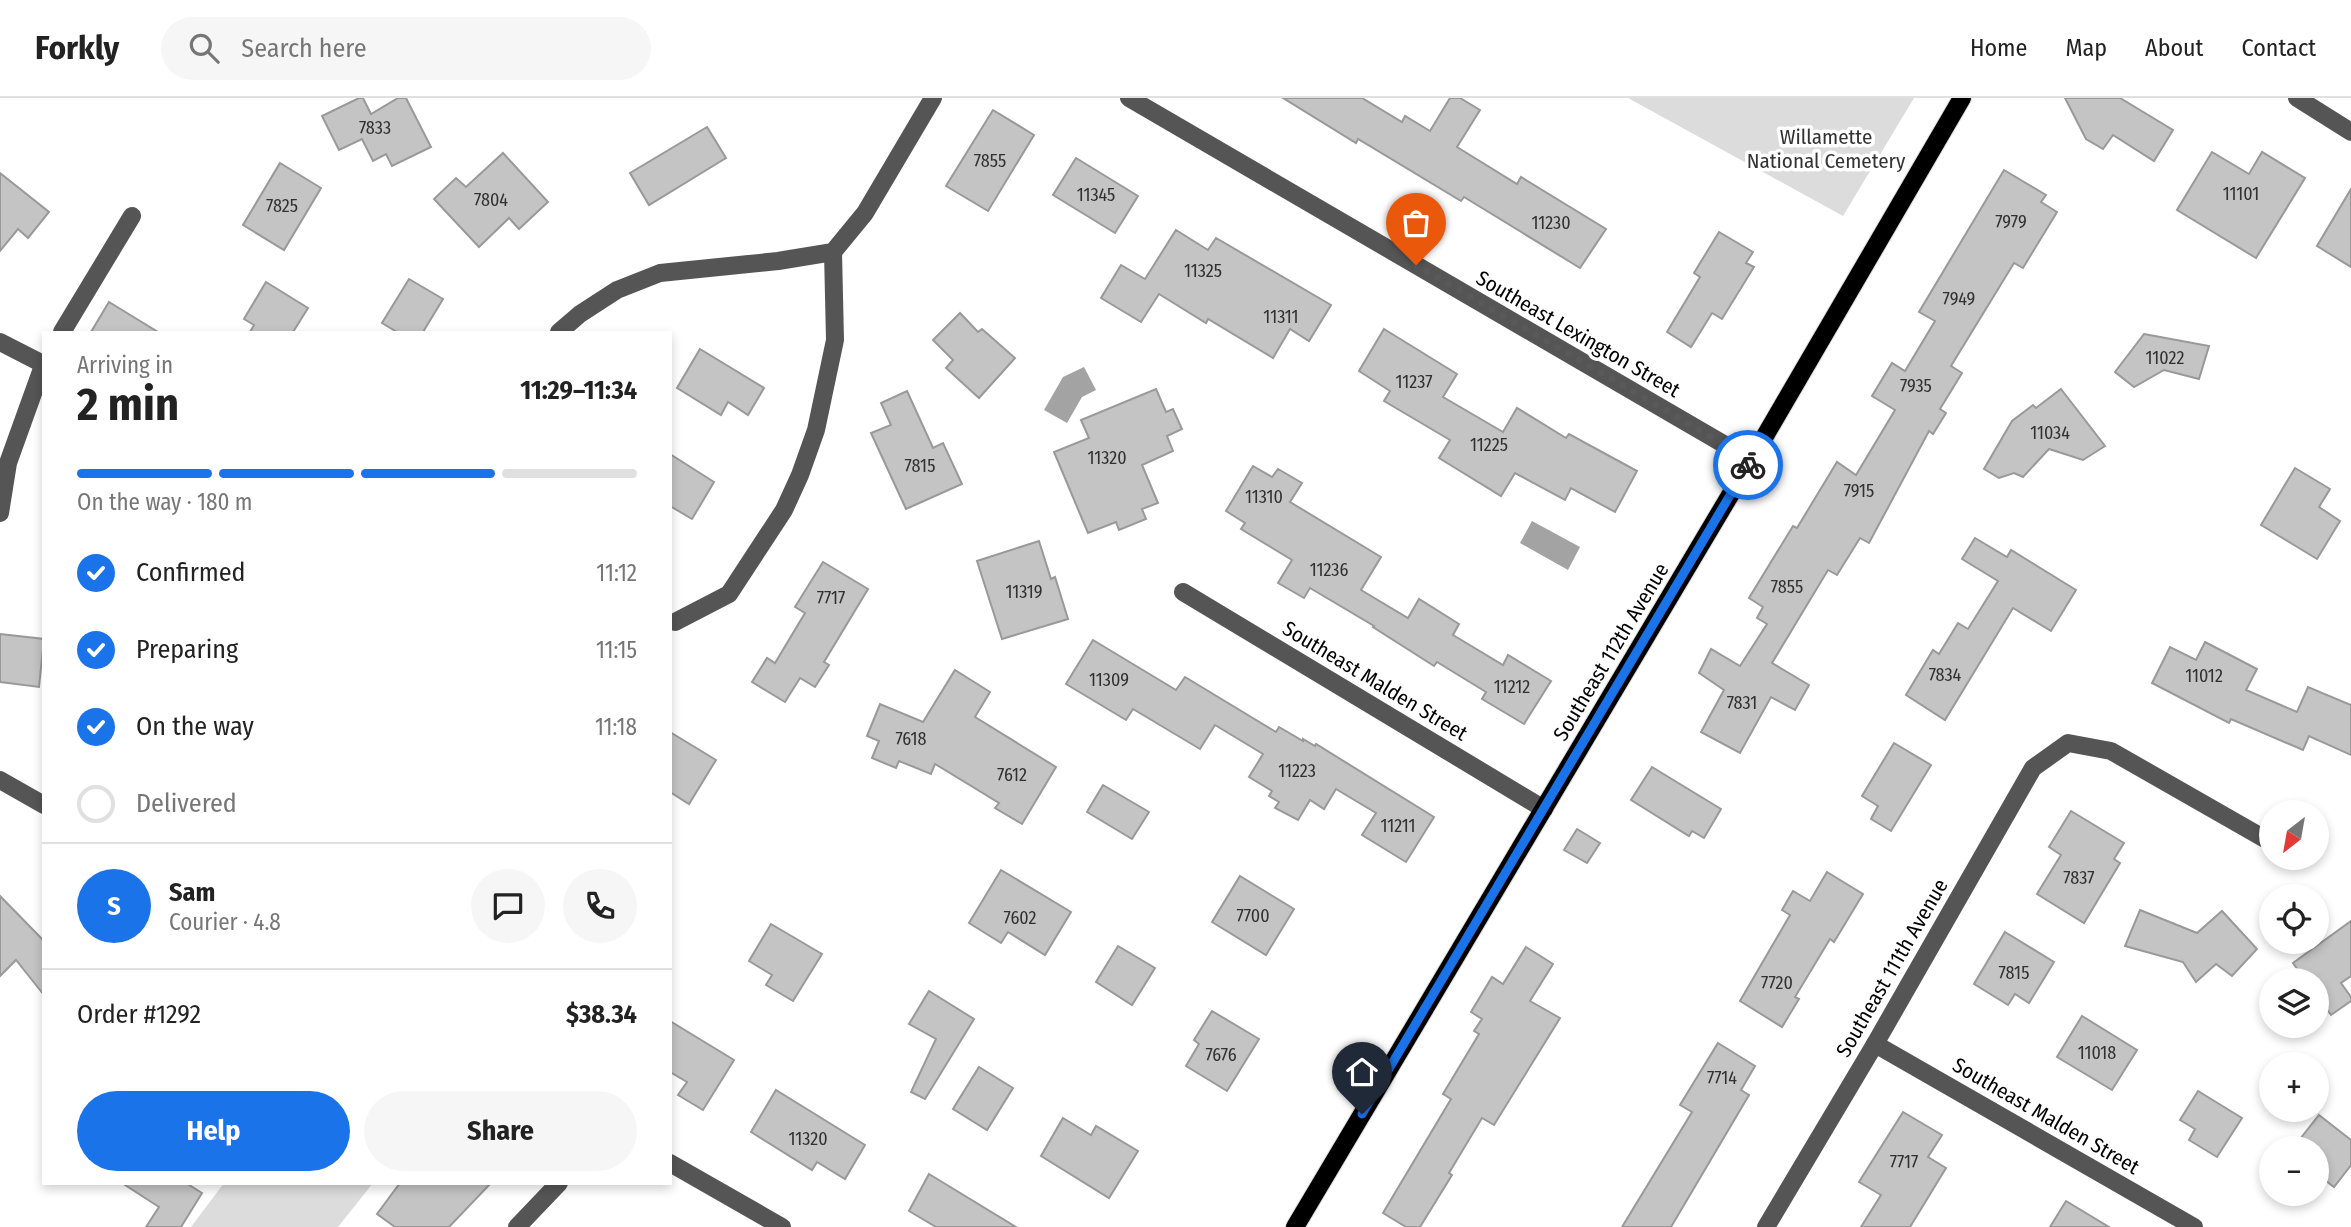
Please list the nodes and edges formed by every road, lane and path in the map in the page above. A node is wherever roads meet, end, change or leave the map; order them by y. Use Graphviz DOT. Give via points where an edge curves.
graph roads {
  1 [pos="933,98"];
  2 [pos="1129,98"];
  3 [pos="1962,98"];
  4 [pos="2297,98"];
  5 [pos="2351,132"];
  6 [pos="131,216"];
  7 [pos="833,252"];
  8 [pos="63,331"];
  9 [pos="560,331"];
  10 [pos="0,342"];
  11 [pos="42,363"];
  12 [pos="42,366"];
  13 [pos="1751,460"];
  14 [pos="0,513"];
  15 [pos="1183,592"];
  16 [pos="675,622"];
  17 [pos="0,780"];
  18 [pos="42,804"];
  19 [pos="1544,809"];
  20 [pos="2259,836"];
  21 [pos="1875,1044"];
  22 [pos="672,1164"];
  23 [pos="557,1185"];
  24 [pos="517,1227"];
  25 [pos="782,1227"];
  26 [pos="1295,1227"];
  27 [pos="1766,1227"];
  28 [pos="2194,1227"];
  1 -- 7 [label="street" via="865,213"];
  2 -- 13 [label="street, Southeast Lexington Street"];
  3 -- 13 [label="main road, Southeast 112th Avenue"];
  4 -- 5 [label="street"];
  6 -- 8 [label="street"];
  7 -- 9 [label="street" via="660,273 617,290"];
  7 -- 16 [label="street" via="835,340 816,430 800,475 784,510 729,594"];
  10 -- 11 [label="street"];
  12 -- 14 [label="street" via="8,463"];
  13 -- 19 [label="main road, Southeast 112th Avenue"];
  15 -- 19 [label="street, Southeast Malden Street"];
  17 -- 18 [label="street"];
  19 -- 26 [label="main road, Southeast 112th Avenue"];
  20 -- 21 [label="street, Southeast 111th Avenue" via="2110,751 2068,743 2033,768"];
  21 -- 27 [label="street, Southeast 111th Avenue"];
  21 -- 28 [label="street, Southeast Malden Street"];
  22 -- 25 [label="street"];
  23 -- 24 [label="street"];
}
